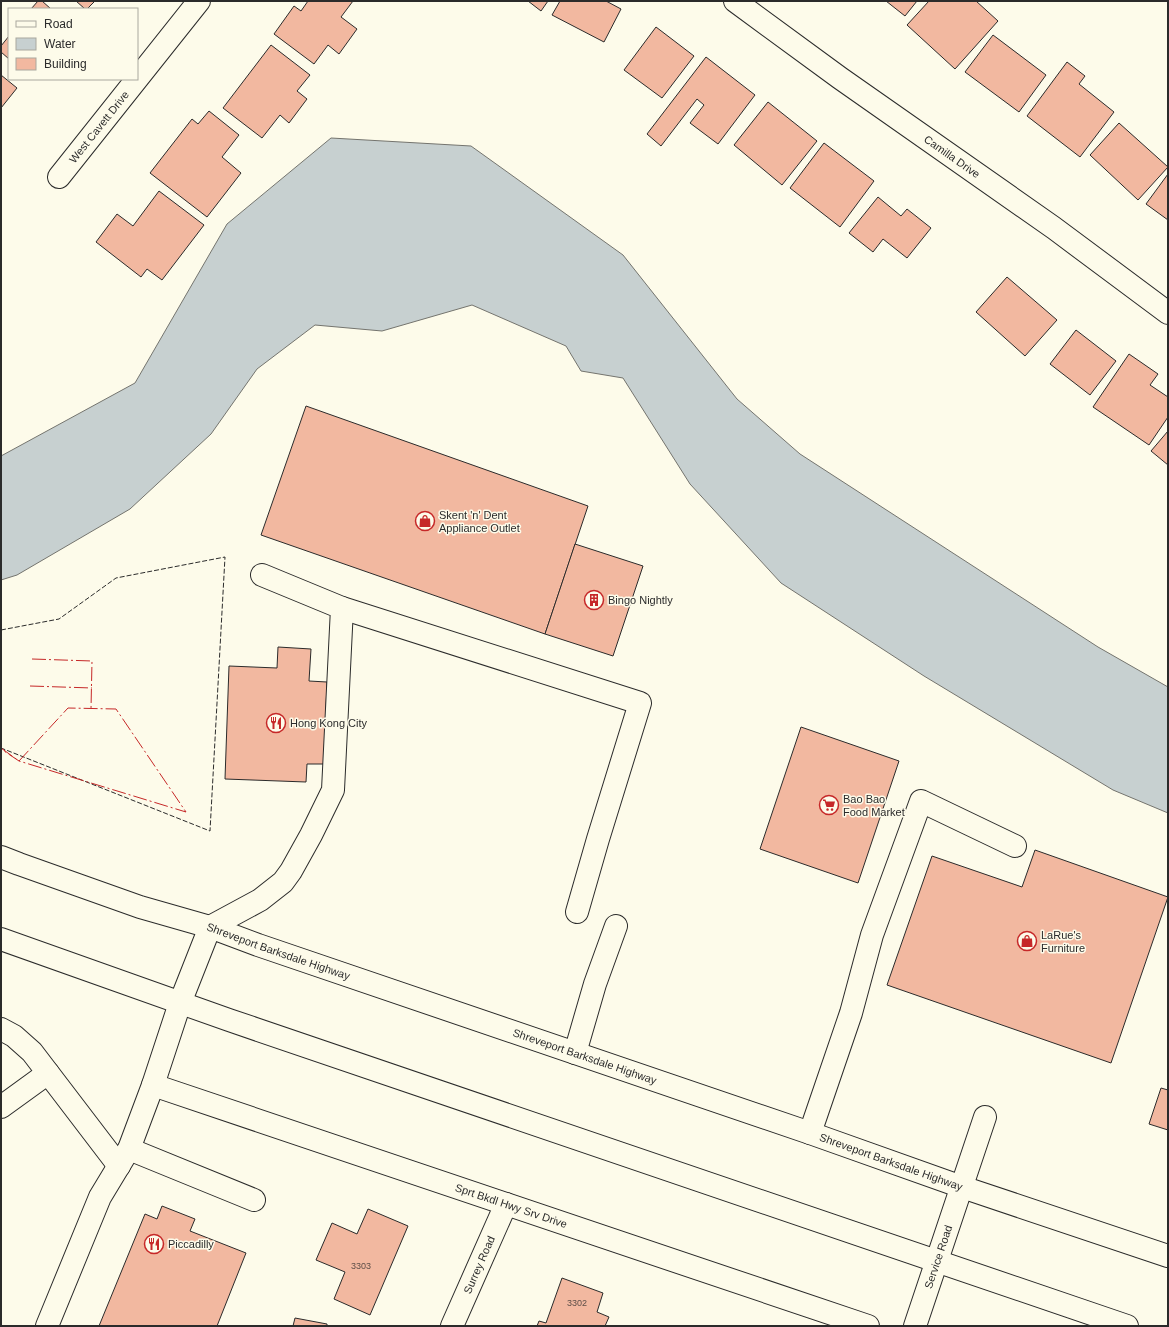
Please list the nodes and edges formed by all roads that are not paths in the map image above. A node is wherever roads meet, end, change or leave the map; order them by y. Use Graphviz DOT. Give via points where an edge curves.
graph roads {
  1 [pos="199,1"];
  2 [pos="735,1"];
  3 [pos="138,78"];
  4 [pos="136,80"];
  5 [pos="59,177"];
  6 [pos="1168,313"];
  7 [pos="262,575"];
  8 [pos="342,608"];
  9 [pos="1015,846"];
  10 [pos="1,856"];
  11 [pos="578,912"];
  12 [pos="616,926"];
  13 [pos="210,927"];
  14 [pos="1,939"];
  15 [pos="180,1003"];
  16 [pos="1,1028"];
  17 [pos="575,1053"];
  18 [pos="48,1073"];
  19 [pos="154,1085"];
  20 [pos="1,1107"];
  21 [pos="985,1117"];
  22 [pos="810,1133"];
  23 [pos="124,1158"];
  24 [pos="962,1187"];
  25 [pos="254,1200"];
  26 [pos="506,1204"];
  27 [pos="1168,1256"];
  28 [pos="937,1261"];
  29 [pos="47,1326"];
  30 [pos="452,1326"];
  31 [pos="868,1326"];
  32 [pos="915,1326"];
  33 [pos="1127,1326"];
  1 -- 3 [label="main road, West Cavett Drive"];
  2 -- 6 [label="main road, Camilla Drive" via="1054,228"];
  4 -- 5 [label="main road, West Cavett Drive"];
  7 -- 8 [label="main road"];
  8 -- 11 [label="main road" via="640,703"];
  8 -- 13 [label="main road" via="333,790 291,872 283,882 260,900"];
  9 -- 22 [label="main road" via="921,801 872,936 851,1013"];
  10 -- 13 [label="main road, Shreveport Barksdale Highway" via="140,907"];
  12 -- 17 [label="main road" via="595,984"];
  13 -- 15 [label="main road"];
  13 -- 17 [label="main road, Shreveport Barksdale Highway" via="258,946"];
  14 -- 15 [label="main road"];
  15 -- 19 [label="main road"];
  15 -- 28 [label="main road"];
  16 -- 18 [label="main road" via="32,1052"];
  17 -- 22 [label="main road, Shreveport Barksdale Highway"];
  18 -- 20 [label="main road"];
  18 -- 23 [label="main road"];
  19 -- 23 [label="main road"];
  19 -- 26 [label="main road, Sprt Bkdl Hwy Srv Drive"];
  21 -- 24 [label="main road, Service Road"];
  22 -- 24 [label="main road, Shreveport Barksdale Highway"];
  23 -- 25 [label="main road"];
  23 -- 29 [label="main road" via="100,1197"];
  24 -- 27 [label="main road, Shreveport Barksdale Highway"];
  24 -- 28 [label="main road, Service Road"];
  26 -- 30 [label="main road, Surrey Road"];
  26 -- 31 [label="main road, Sprt Bkdl Hwy Srv Drive"];
  28 -- 32 [label="main road, Service Road"];
  28 -- 33 [label="main road"];
}
